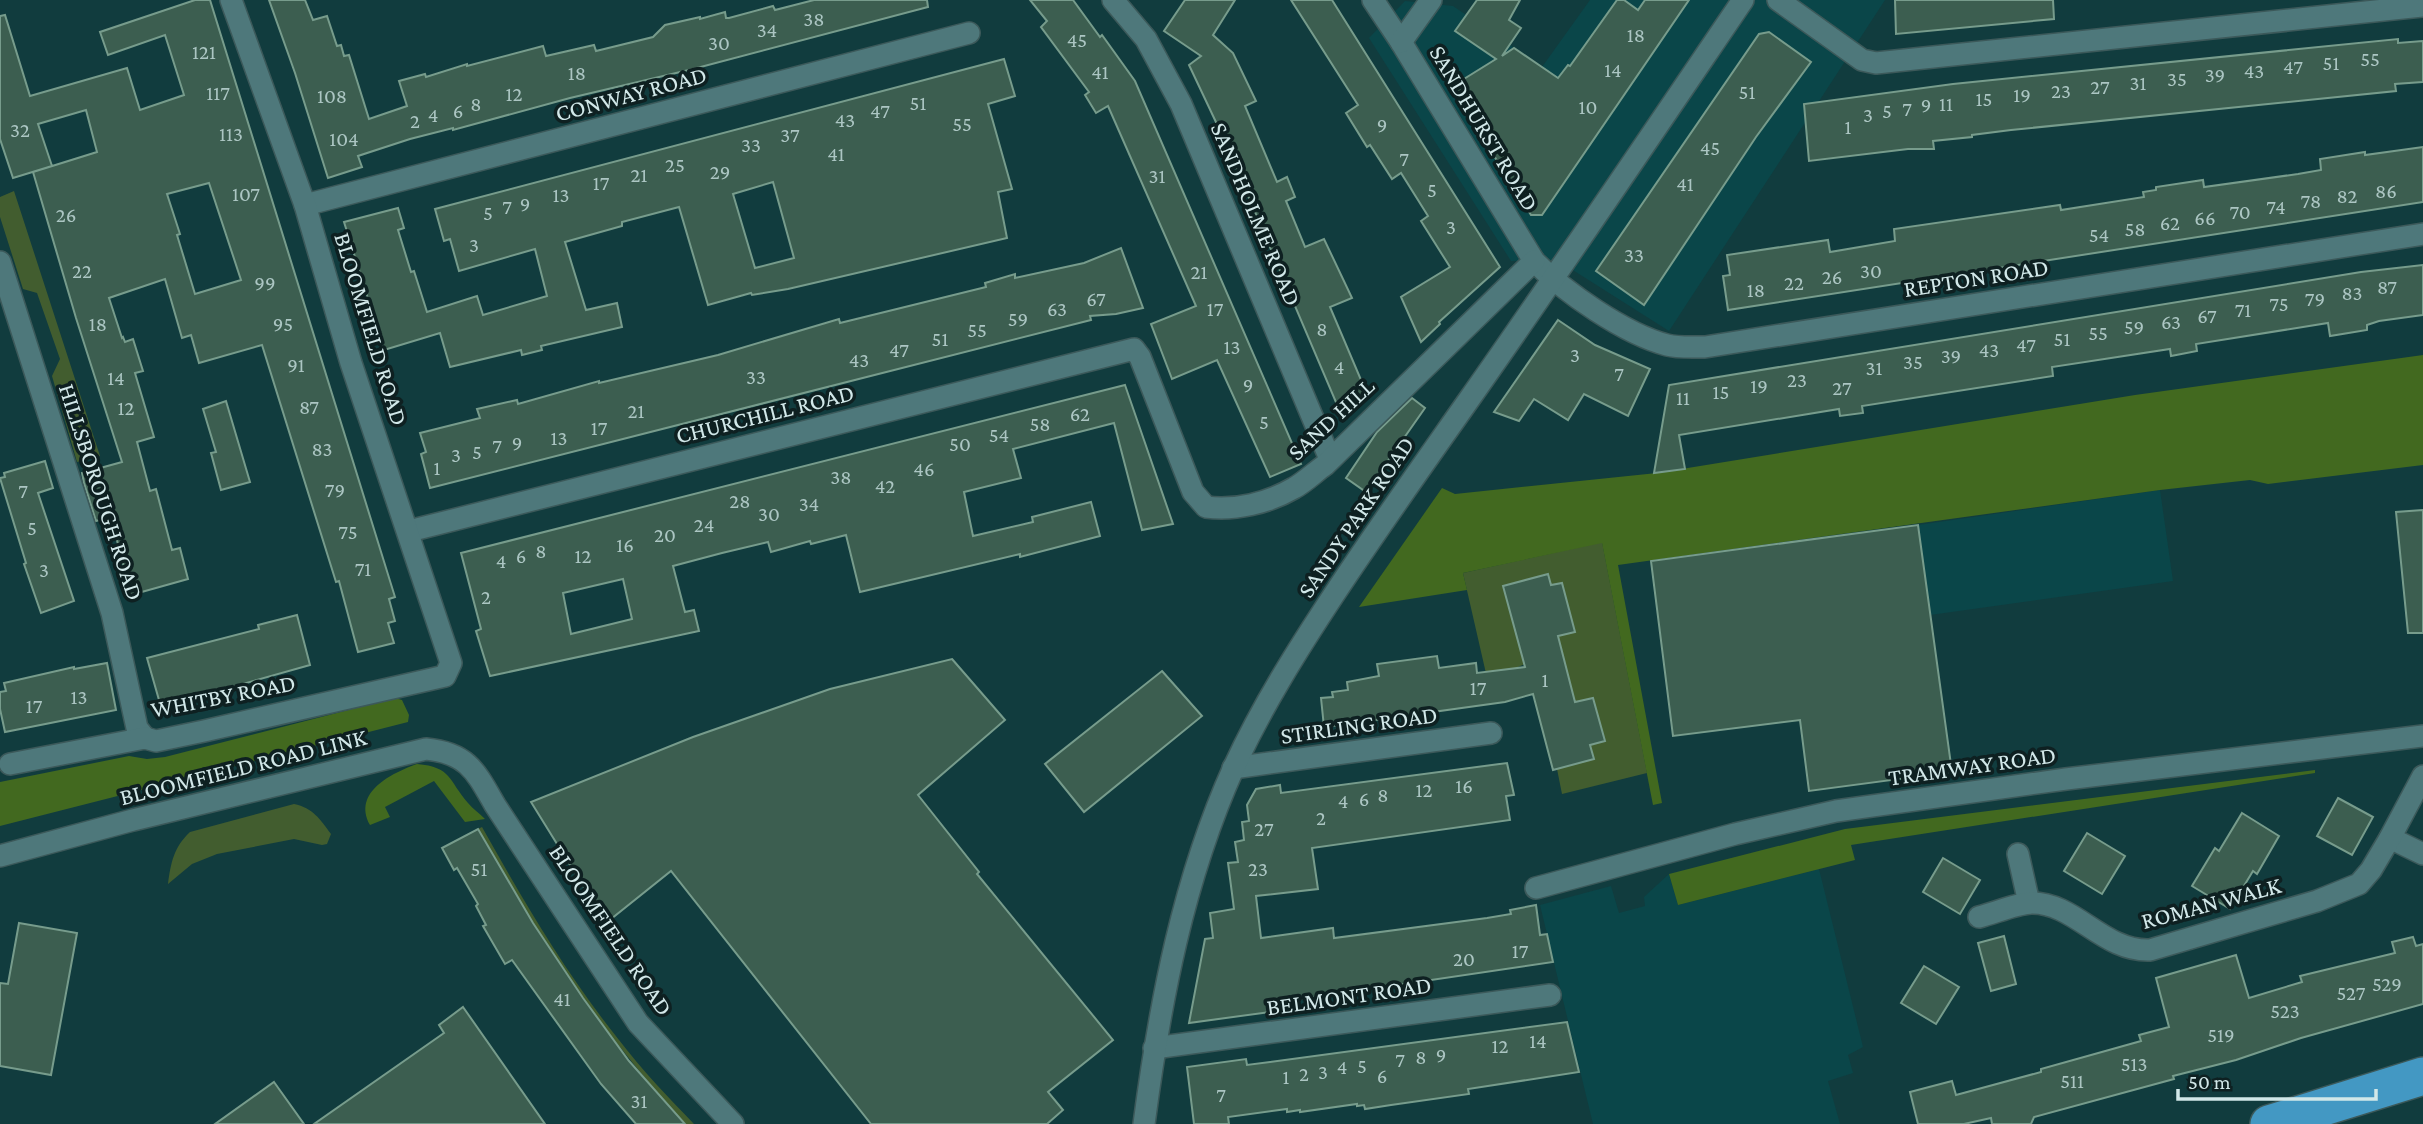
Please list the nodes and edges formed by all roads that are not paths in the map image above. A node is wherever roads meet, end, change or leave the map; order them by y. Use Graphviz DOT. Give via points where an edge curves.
graph roads {
  1 [pos="231,0"];
  2 [pos="1112,0"];
  3 [pos="1373,0"];
  4 [pos="1431,0"];
  5 [pos="1743,0"];
  6 [pos="1778,0"];
  7 [pos="2423,6"];
  8 [pos="969,33"];
  9 [pos="1401,41"];
  10 [pos="305,205"];
  11 [pos="2423,234"];
  12 [pos="1534,261"];
  13 [pos="0,262"];
  14 [pos="1553,280"];
  15 [pos="1134,349"];
  16 [pos="1330,459"];
  17 [pos="409,531"];
  18 [pos="445,676"];
  19 [pos="1491,733"];
  20 [pos="2423,736"];
  21 [pos="145,738"];
  22 [pos="10,764"];
  23 [pos="1233,768"];
  24 [pos="2423,776"];
  25 [pos="485,788"];
  26 [pos="2390,838"];
  27 [pos="2423,853"];
  28 [pos="2018,854"];
  29 [pos="0,856"];
  30 [pos="1536,888"];
  31 [pos="2029,903"];
  32 [pos="1979,917"];
  33 [pos="1550,995"];
  34 [pos="1154,1048"];
  35 [pos="2423,1076"];
  36 [pos="733,1124"];
  37 [pos="1144,1124"];
  38 [pos="2269,1124"];
  1 -- 10 [label="street, BLOOMFIELD ROAD"];
  2 -- 16 [label="street, SANDHOLME ROAD" via="1146,39 1181,104"];
  3 -- 9 [label="street, SANDHURST ROAD"];
  4 -- 9 [label="street"];
  5 -- 14 [label="street, SANDY PARK ROAD"];
  6 -- 7 [label="street" via="1862,60 1876,63"];
  8 -- 10 [label="street, CONWAY ROAD"];
  9 -- 12 [label="street, SANDHURST ROAD"];
  10 -- 17 [label="street, BLOOMFIELD ROAD" via="351,363"];
  11 -- 14 [label="street, REPTON ROAD" via="1704,347 1669,345 1628,329"];
  12 -- 14 [label="street, SANDHURST ROAD"];
  12 -- 16 [label="street, SAND HILL"];
  13 -- 21 [label="street, HILLSBOROUGH ROAD" via="112,613 137,728"];
  14 -- 23 [label="street, SANDY PARK ROAD" via="1317,620"];
  15 -- 16 [label="street, SAND HILL" via="1192,492 1206,507 1237,507 1265,500 1294,488"];
  15 -- 17 [label="street, CHURCHILL ROAD"];
  17 -- 18 [label="street, BLOOMFIELD ROAD" via="451,663"];
  18 -- 21 [label="street, WHITBY ROAD" via="156,741"];
  19 -- 23 [label="street, STIRLING ROAD"];
  20 -- 30 [label="street, TRAMWAY ROAD" via="1836,811"];
  21 -- 22 [label="street, WHITBY ROAD"];
  23 -- 34 [label="street, SANDY PARK ROAD" via="1185,903"];
  24 -- 26 [label="street, ROMAN WALK"];
  25 -- 29 [label="street, BLOOMFIELD ROAD LINK" via="475,771 454,754 426,750"];
  25 -- 36 [label="street, BLOOMFIELD ROAD" via="638,1023"];
  26 -- 27 [label="street"];
  26 -- 31 [label="street, ROMAN WALK" via="2371,870 2344,892 2150,950 2119,945 2051,906"];
  28 -- 31 [label="street"];
  31 -- 32 [label="street"];
  33 -- 34 [label="street, BELMONT ROAD"];
  34 -- 37 [label="street, SANDY PARK ROAD"];
  35 -- 38 [label="highway"];
}
